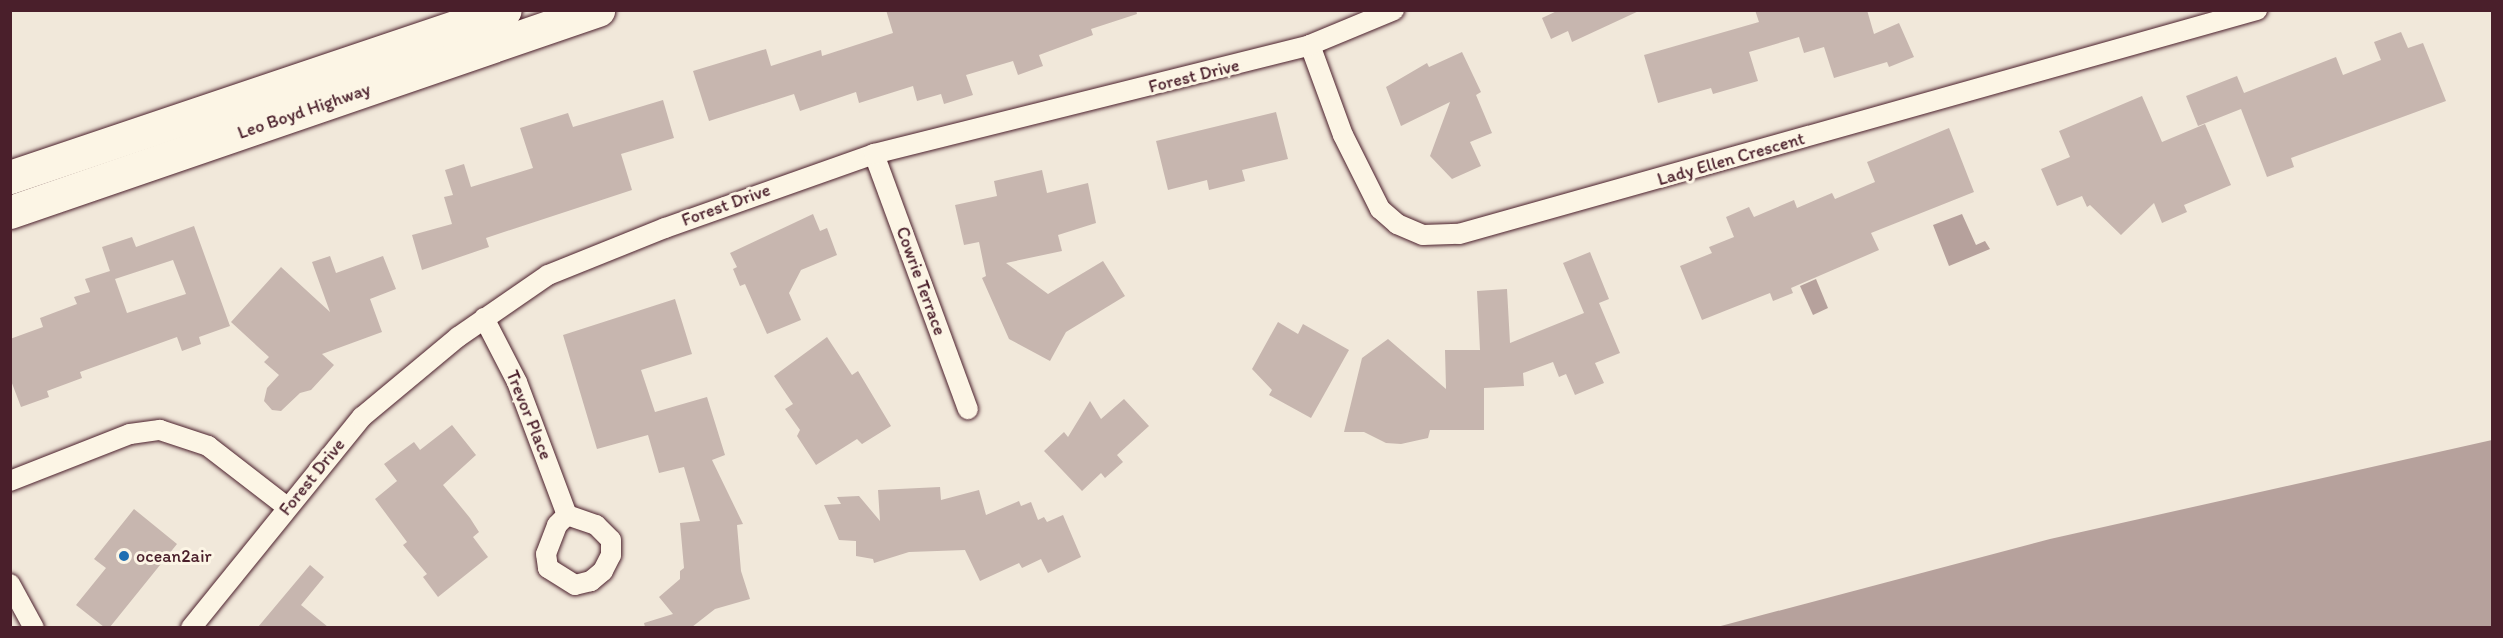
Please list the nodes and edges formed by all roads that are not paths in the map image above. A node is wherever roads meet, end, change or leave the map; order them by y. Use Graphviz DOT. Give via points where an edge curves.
graph roads {
  1 [pos="505,10"];
  2 [pos="598,10"];
  3 [pos="1394,10"];
  4 [pos="2257,10"];
  5 [pos="1310,45"];
  6 [pos="874,154"];
  7 [pos="10,177"];
  8 [pos="10,212"];
  9 [pos="484,318"];
  10 [pos="968,409"];
  11 [pos="10,481"];
  12 [pos="287,507"];
  13 [pos="567,514"];
  14 [pos="10,584"];
  15 [pos="34,627"];
  16 [pos="191,627"];
  1 -- 7 [label="highway, Leo Boyd Highway"];
  2 -- 8 [label="highway, Leo Boyd Highway"];
  3 -- 5 [label="street, Forest Drive"];
  4 -- 5 [label="street, Lady Ellen Crescent" via="1459,234 1423,235 1397,224 1380,209 1343,135"];
  5 -- 6 [label="street, Forest Drive"];
  6 -- 9 [label="street, Forest Drive" via="581,260 548,275"];
  6 -- 10 [label="street, Cowrie Terrace"];
  9 -- 12 [label="street, Forest Drive" via="387,393 339,442"];
  9 -- 13 [label="street, Trevor Place" via="517,382"];
  11 -- 12 [label="street" via="130,434 160,430 208,446"];
  12 -- 16 [label="street, Forest Drive"];
  14 -- 15 [label="street"];
}
